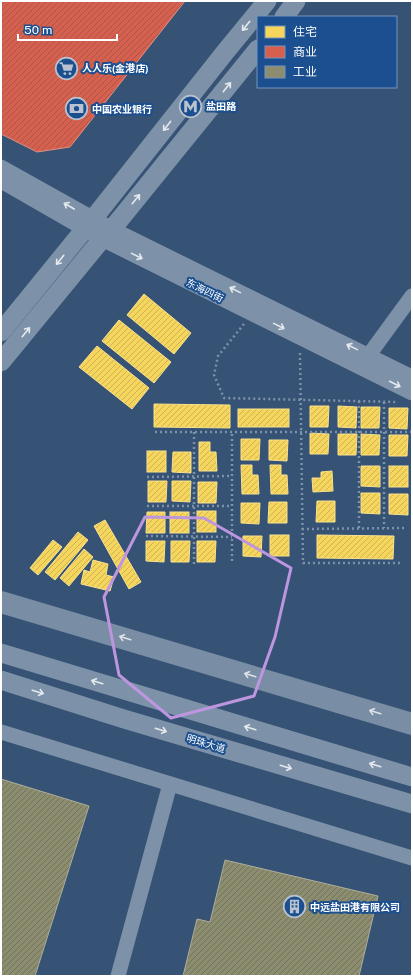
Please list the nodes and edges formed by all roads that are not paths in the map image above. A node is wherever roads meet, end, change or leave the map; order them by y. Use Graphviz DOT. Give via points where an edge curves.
graph roads {
  1 [pos="267,1"];
  2 [pos="296,1"];
  3 [pos="285,16"];
  4 [pos="257,49"];
  5 [pos="1,167"];
  6 [pos="1,181"];
  7 [pos="89,224"];
  8 [pos="107,234"];
  9 [pos="412,296"];
  10 [pos="1,332"];
  11 [pos="365,361"];
  12 [pos="1,362"];
  13 [pos="412,377"];
  14 [pos="412,393"];
  15 [pos="1,602"];
  16 [pos="1,617"];
  17 [pos="1,653"];
  18 [pos="1,680"];
  19 [pos="412,724"];
  20 [pos="1,732"];
  21 [pos="412,739"];
  22 [pos="412,777"];
  23 [pos="170,784"];
  24 [pos="412,804"];
  25 [pos="412,858"];
  26 [pos="118,976"];
  1 -- 7 [label="street, one-way"];
  2 -- 3 [label="street"];
  8 -- 4 [label="street, one-way"];
  7 -- 5 [label="street, 东海四街, one-way"];
  6 -- 7 [label="street, 东海四街"];
  7 -- 8 [label="street, 东海四街"];
  7 -- 10 [label="street, one-way"];
  8 -- 11 [label="street, 东海四街"];
  12 -- 8 [label="street, one-way"];
  9 -- 11 [label="street"];
  11 -- 13 [label="street, 东海四街"];
  11 -- 14 [label="street, 东海四街, one-way"];
  19 -- 15 [label="main road, one-way"];
  16 -- 21 [label="main road"];
  22 -- 17 [label="street, one-way"];
  18 -- 24 [label="street, 明珠大道, one-way"];
  20 -- 23 [label="street"];
  23 -- 25 [label="street"];
  23 -- 26 [label="street"];
}
